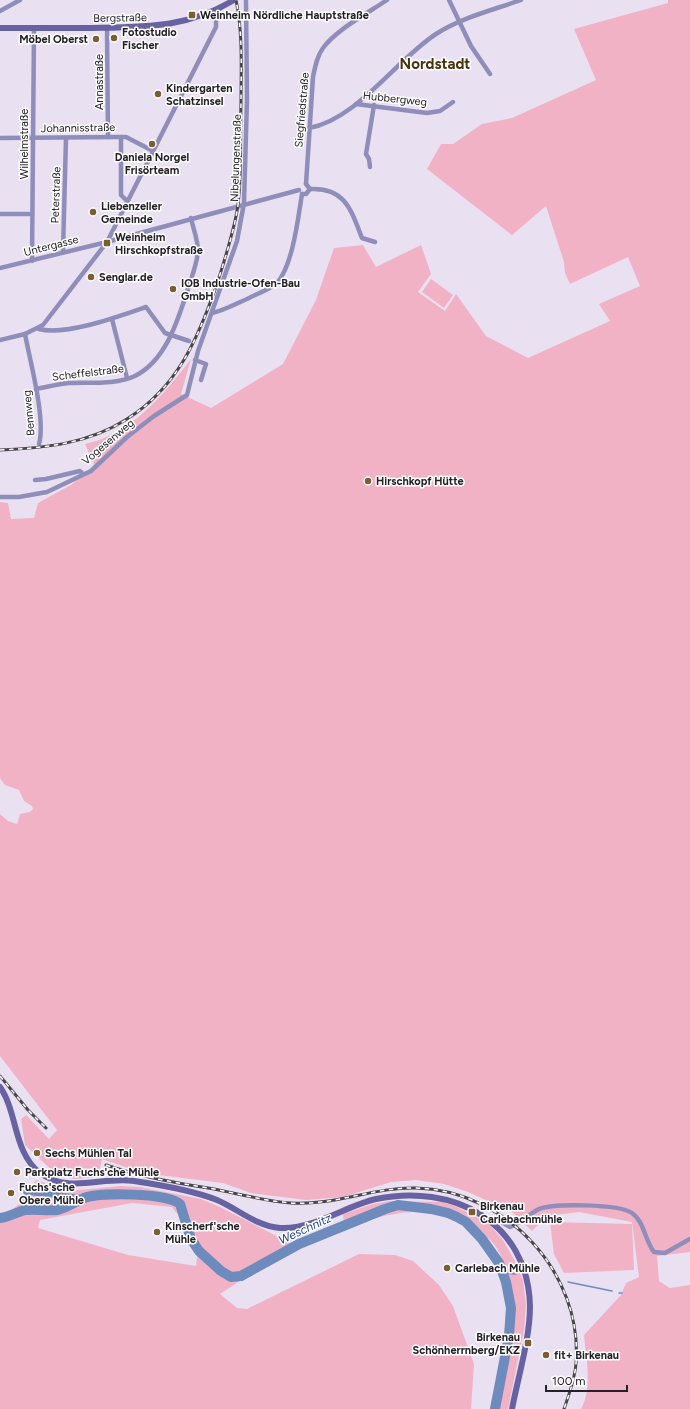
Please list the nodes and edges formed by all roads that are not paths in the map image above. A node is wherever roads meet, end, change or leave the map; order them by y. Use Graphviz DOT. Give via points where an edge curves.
graph roads {
  1 [pos="20,0"];
  2 [pos="234,0"];
  3 [pos="246,0"];
  4 [pos="387,0"];
  5 [pos="449,0"];
  6 [pos="521,0"];
  7 [pos="216,11"];
  8 [pos="0,12"];
  9 [pos="459,23"];
  10 [pos="0,28"];
  11 [pos="34,28"];
  12 [pos="107,28"];
  13 [pos="490,74"];
  14 [pos="452,102"];
  15 [pos="356,104"];
  16 [pos="374,105"];
  17 [pos="309,128"];
  18 [pos="108,137"];
  19 [pos="120,137"];
  20 [pos="0,138"];
  21 [pos="33,138"];
  22 [pos="66,138"];
  23 [pos="153,151"];
  24 [pos="370,167"];
  25 [pos="306,184"];
  26 [pos="310,189"];
  27 [pos="299,190"];
  28 [pos="302,194"];
  29 [pos="127,202"];
  30 [pos="244,203"];
  31 [pos="0,214"];
  32 [pos="32,214"];
  33 [pos="191,218"];
  34 [pos="107,242"];
  35 [pos="375,242"];
  36 [pos="63,252"];
  37 [pos="32,261"];
  38 [pos="0,268"];
  39 [pos="212,313"];
  40 [pos="112,319"];
  41 [pos="39,329"];
  42 [pos="25,334"];
  43 [pos="171,335"];
  44 [pos="0,340"];
  45 [pos="189,341"];
  46 [pos="195,360"];
  47 [pos="127,378"];
  48 [pos="201,380"];
  49 [pos="36,389"];
  50 [pos="179,402"];
  51 [pos="39,444"];
  52 [pos="83,474"];
  53 [pos="35,480"];
  54 [pos="0,497"];
  55 [pos="0,1087"];
  56 [pos="486,1218"];
  57 [pos="690,1239"];
  58 [pos="512,1409"];
  1 -- 8 [label="street"];
  2 -- 7 [label="main road, Bergstraße"];
  3 -- 30 [label="street, Nibelungenstraße"];
  4 -- 17 [label="street, Siegfriedstraße" via="331,39 322,49 313,77"];
  5 -- 9 [label="street"];
  6 -- 9 [label="street"];
  7 -- 12 [label="main road, Bergstraße" via="184,22 154,27"];
  7 -- 23 [label="street" via="216,27"];
  9 -- 13 [label="street"];
  9 -- 15 [label="street" via="437,33 414,50"];
  10 -- 11 [label="main road, Bergstraße"];
  11 -- 12 [label="main road, Bergstraße"];
  11 -- 21 [label="street, Wilhelmstraße"];
  12 -- 18 [label="street, Annastraße"];
  14 -- 16 [label="street, Hubbergweg" via="440,111 427,113"];
  15 -- 16 [label="street, Hubbergweg"];
  15 -- 17 [label="street" via="338,116"];
  16 -- 24 [label="street" via="366,154 370,159"];
  17 -- 25 [label="street, Siegfriedstraße"];
  18 -- 19 [label="street, Johannisstraße"];
  18 -- 22 [label="street, Johannisstraße"];
  19 -- 23 [label="street, Johannisstraße"];
  19 -- 29 [label="street" via="121,195"];
  20 -- 21 [label="street, Johannisstraße"];
  21 -- 22 [label="street, Johannisstraße"];
  21 -- 32 [label="street, Wilhelmstraße"];
  22 -- 36 [label="street, Peterstraße"];
  23 -- 29 [label="street"];
  25 -- 26 [label="street"];
  25 -- 27 [label="street" via="301,184"];
  26 -- 28 [label="street" via="309,192"];
  26 -- 35 [label="street" via="334,192 345,201 362,238"];
  27 -- 28 [label="street"];
  27 -- 30 [label="street, Untergasse"];
  28 -- 39 [label="street" via="292,248 277,282 270,288"];
  29 -- 34 [label="street"];
  30 -- 33 [label="street, Untergasse"];
  30 -- 39 [label="street, Nibelungenstraße" via="237,241"];
  31 -- 32 [label="street"];
  32 -- 37 [label="street, Wilhelmstraße"];
  33 -- 34 [label="street, Untergasse"];
  33 -- 43 [label="street, Scheffelstraße" via="197,241 197,263"];
  34 -- 36 [label="street, Untergasse"];
  34 -- 41 [label="street"];
  36 -- 37 [label="street, Untergasse"];
  37 -- 38 [label="street, Untergasse"];
  39 -- 46 [label="street, Nibelungenstraße"];
  40 -- 41 [label="street" via="85,326 46,331"];
  40 -- 43 [label="street" via="146,307 165,333"];
  40 -- 47 [label="street"];
  41 -- 42 [label="street"];
  42 -- 44 [label="street"];
  42 -- 49 [label="street, Bennweg"];
  43 -- 45 [label="street"];
  43 -- 47 [label="street, Scheffelstraße" via="154,361 143,371"];
  46 -- 48 [label="street" via="206,364"];
  46 -- 50 [label="street, Nibelungenstraße" via="186,395"];
  47 -- 49 [label="street, Scheffelstraße"];
  49 -- 51 [label="street, Bennweg" via="40,422"];
  50 -- 52 [label="street, Vogesenweg" via="132,432 91,471"];
  52 -- 53 [label="street" via="80,471"];
  52 -- 54 [label="street, Vogesenweg" via="46,492 19,497"];
  55 -- 56 [label="main road" via="10,1106 27,1159 42,1174 62,1183 123,1180 184,1191 217,1200 264,1224 282,1228 299,1226 359,1204 413,1195 446,1200 470,1208"];
  56 -- 57 [label="street" via="498,1220 510,1227 540,1209 566,1205 618,1208 632,1213 654,1252 665,1253"];
  56 -- 58 [label="main road" via="510,1242 524,1272 530,1306"];
}
